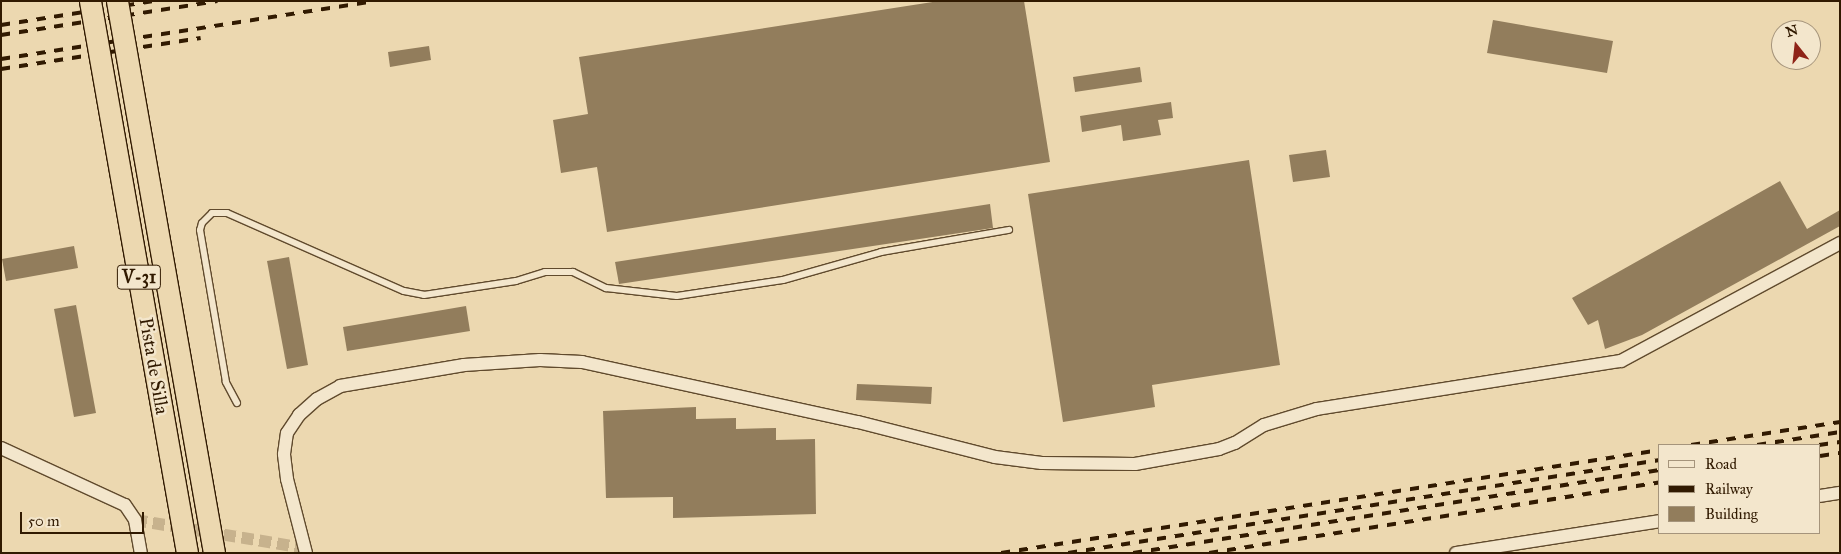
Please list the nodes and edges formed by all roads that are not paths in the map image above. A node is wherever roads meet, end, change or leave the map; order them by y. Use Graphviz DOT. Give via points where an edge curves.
graph roads {
  1 [pos="90,1"];
  2 [pos="117,1"];
  3 [pos="1009,230"];
  4 [pos="1840,243"];
  5 [pos="237,403"];
  6 [pos="1,448"];
  7 [pos="1840,493"];
  8 [pos="1821,496"];
  9 [pos="1658,521"];
  10 [pos="141,553"];
  11 [pos="188,553"];
  12 [pos="214,553"];
  13 [pos="306,553"];
  14 [pos="1456,553"];
  1 -- 11 [label="highway, Pista de Silla / V-31, bridge"];
  2 -- 12 [label="highway, V-31, bridge"];
  3 -- 5 [label="lane" via="881,252 783,280 676,296 606,288 572,272 545,272 516,281 424,296 404,291 227,213 212,213 200,230 226,382"];
  4 -- 13 [label="street" via="1621,361 1317,409 1264,425 1235,443 1218,449 1135,464 1042,463 995,456 582,362 540,360 464,365 340,386 316,399 299,415 287,433 284,454 287,479"];
  6 -- 10 [label="street" via="125,505 135,520"];
  7 -- 8 [label="street"];
  9 -- 14 [label="street"];
}
